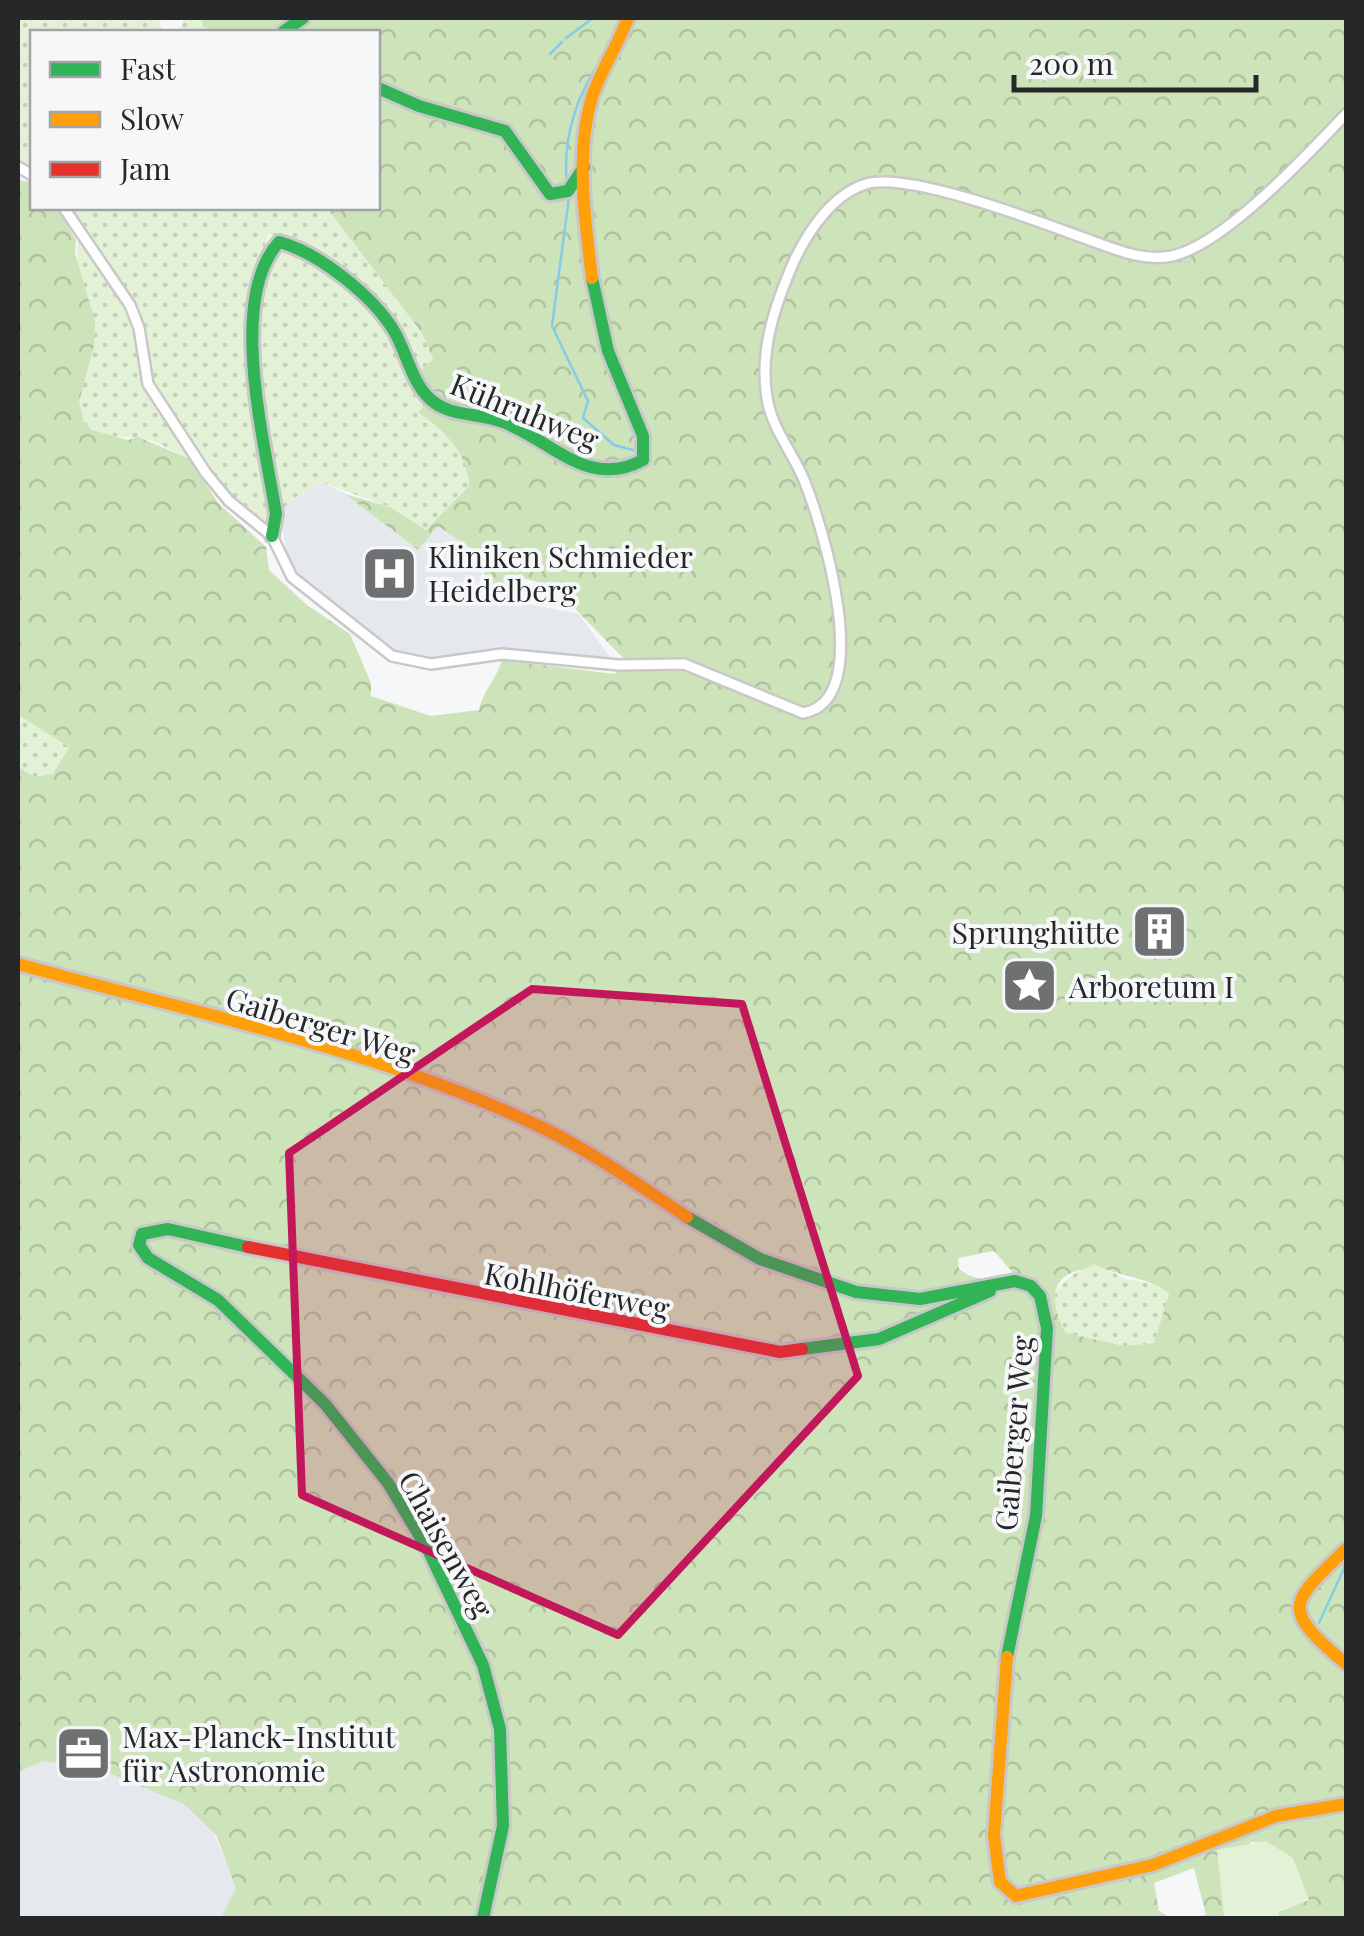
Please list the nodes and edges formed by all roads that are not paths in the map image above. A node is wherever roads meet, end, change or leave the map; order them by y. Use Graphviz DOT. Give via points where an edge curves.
graph roads {
  1 [pos="628,18"];
  2 [pos="380,89"];
  3 [pos="1346,114"];
  4 [pos="584,165"];
  5 [pos="65,210"];
  6 [pos="272,536"];
  7 [pos="18,964"];
  8 [pos="142,1234"];
  9 [pos="995,1286"];
  10 [pos="1346,1549"];
  11 [pos="1346,1664"];
  12 [pos="1346,1804"];
  13 [pos="483,1918"];
  1 -- 4 [label="street" via="592,98"];
  2 -- 4 [label="street" via="504,131 552,194 568,191"];
  3 -- 6 [label="street" via="1237,217 1176,255 1135,255 970,200 890,182 852,190 821,218 778,299 765,375 771,416 810,496 842,633 836,684 816,710 802,713 684,664 619,666 502,654 442,663 403,660 292,577"];
  4 -- 6 [label="street, Kühruhweg" via="599,318 613,370 647,442 644,460 620,468 580,464 506,423 441,408 420,388 380,312 298,246 279,242 266,254 252,319 276,514"];
  5 -- 6 [label="street" via="136,315 146,379 161,406 220,492"];
  7 -- 9 [label="street, Gaiberger Weg" via="281,1034 525,1120 589,1152 724,1242 795,1273 914,1299"];
  8 -- 9 [label="street, Kohlhöferweg" via="168,1229 780,1352 897,1334"];
  8 -- 13 [label="street, Chaisenweg" via="144,1255 218,1300 330,1410 388,1483 434,1561 485,1672 502,1739 504,1818"];
  9 -- 12 [label="street, Gaiberger Weg" via="1032,1287 1047,1318 1035,1523 1013,1614 1000,1720 994,1820 1000,1882 1016,1896 1032,1895 1153,1865 1276,1816"];
  10 -- 11 [label="street" via="1300,1599 1311,1631"];
}
